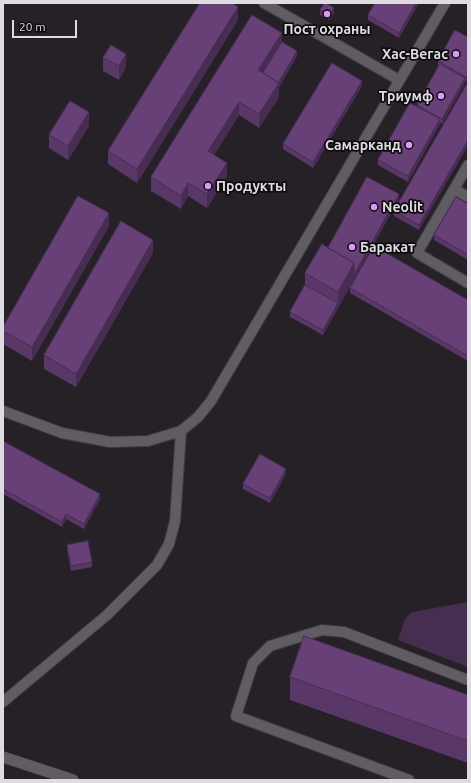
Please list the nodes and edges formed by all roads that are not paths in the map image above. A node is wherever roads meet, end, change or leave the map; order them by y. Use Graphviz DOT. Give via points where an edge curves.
graph roads {
  1 [pos="264,3"];
  2 [pos="445,3"];
  3 [pos="399,80"];
  4 [pos="468,165"];
  5 [pos="454,189"];
  6 [pos="468,197"];
  7 [pos="468,283"];
  8 [pos="3,411"];
  9 [pos="181,431"];
  10 [pos="468,680"];
  11 [pos="3,702"];
  12 [pos="3,757"];
  13 [pos="73,780"];
  14 [pos="409,780"];
  1 -- 3 [label="lane"];
  2 -- 3 [label="lane"];
  3 -- 9 [label="lane" via="211,401 198,417"];
  4 -- 5 [label="lane"];
  5 -- 6 [label="lane"];
  5 -- 7 [label="lane" via="417,253"];
  8 -- 9 [label="lane" via="62,433 110,442 148,441"];
  9 -- 11 [label="lane" via="175,521 170,544 157,565 107,615"];
  10 -- 14 [label="lane" via="344,632 322,630 270,646 253,663 236,716"];
  12 -- 13 [label="street"];
}
